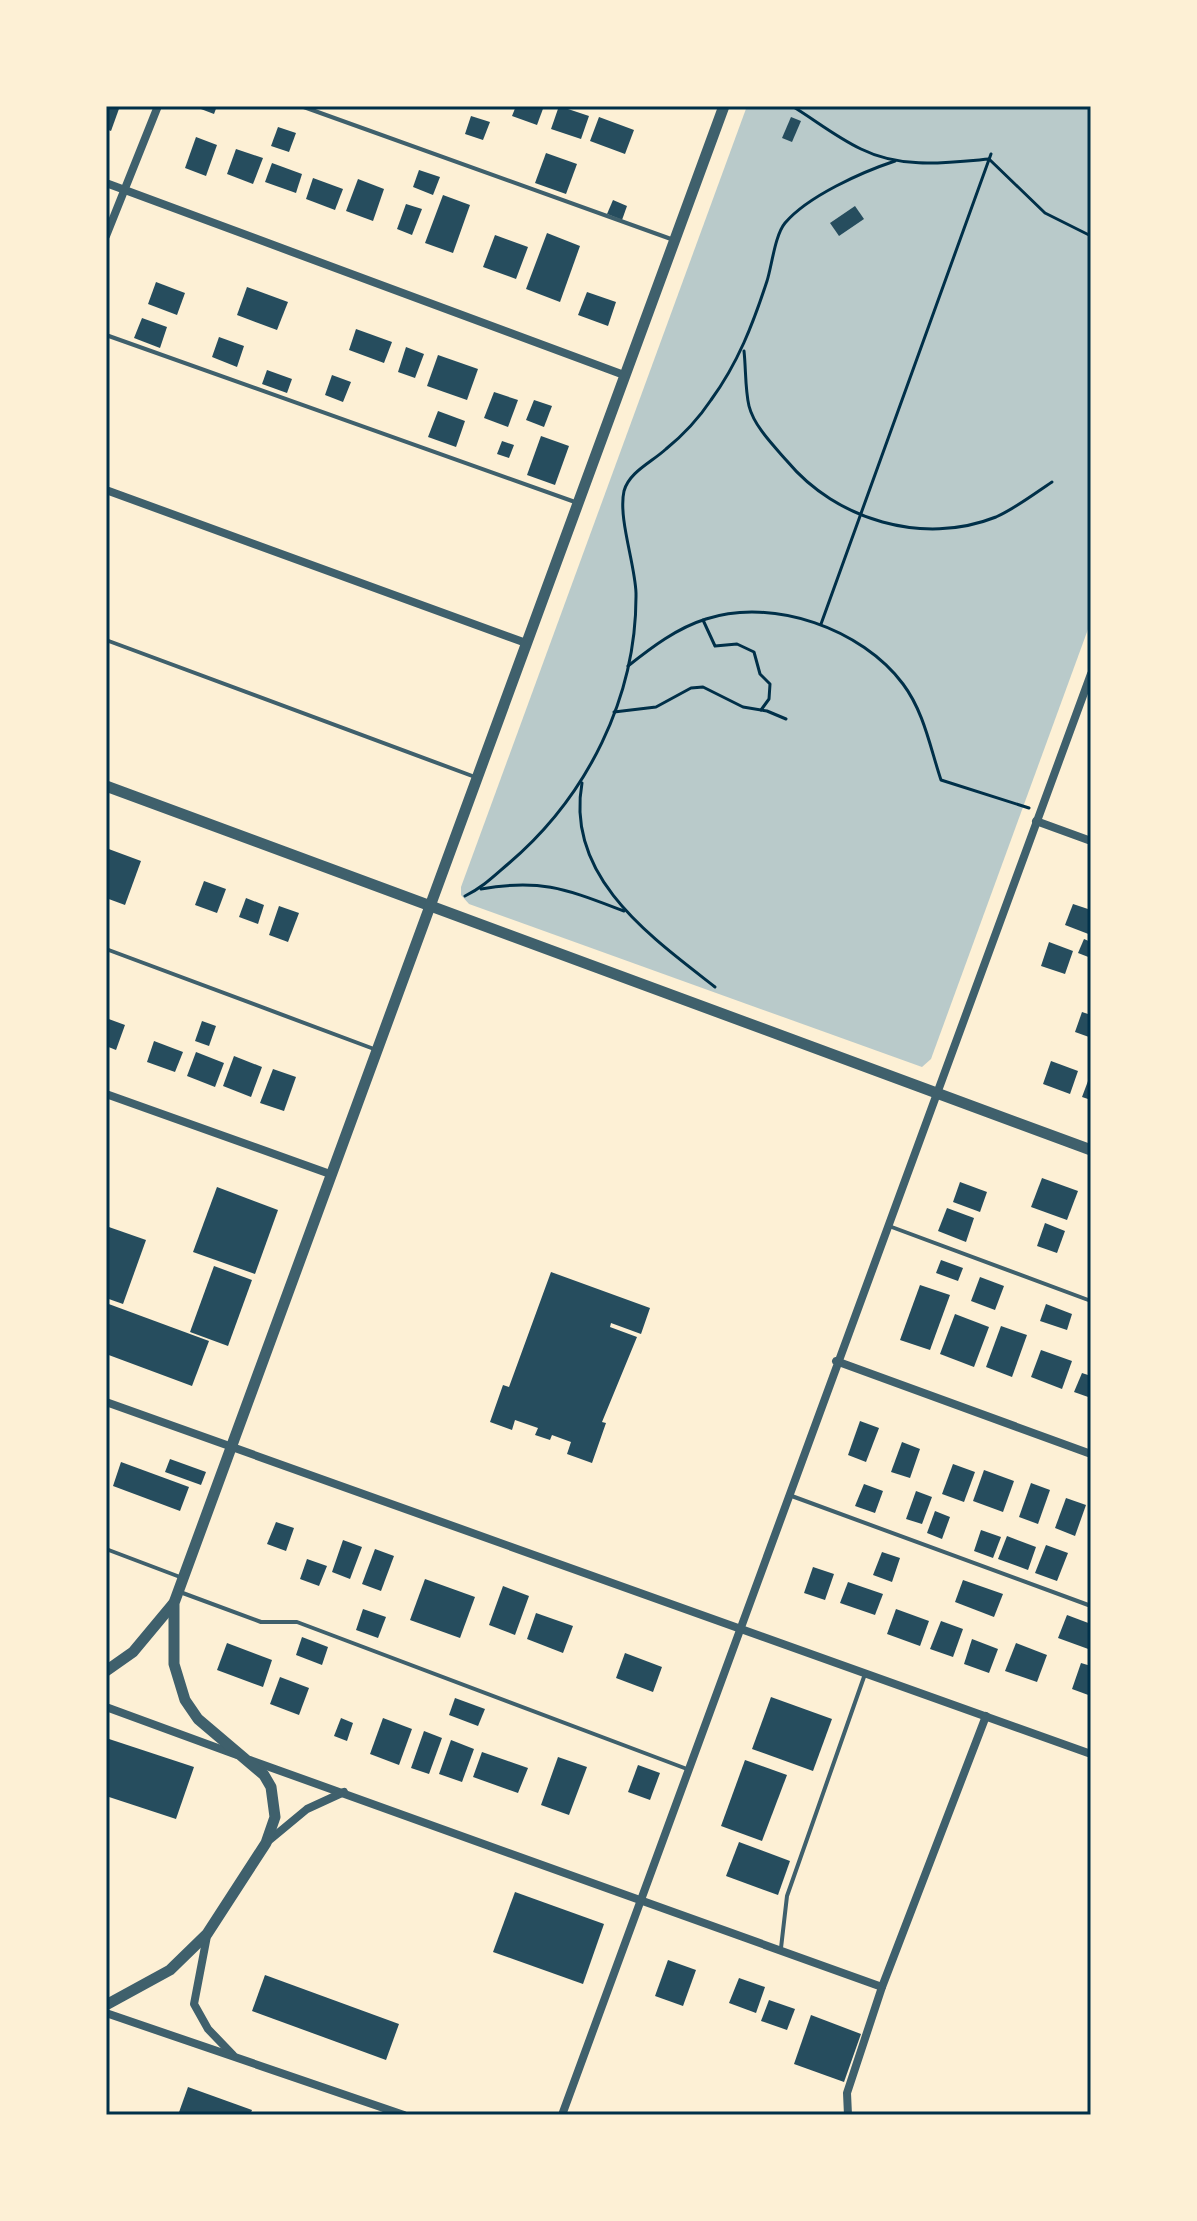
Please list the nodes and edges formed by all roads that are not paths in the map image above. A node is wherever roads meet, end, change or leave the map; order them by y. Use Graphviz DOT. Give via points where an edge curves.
graph roads {
  1 [pos="158,106"];
  2 [pos="301,106"];
  3 [pos="724,106"];
  4 [pos="106,183"];
  5 [pos="123,189"];
  6 [pos="106,236"];
  7 [pos="674,240"];
  8 [pos="106,335"];
  9 [pos="624,375"];
  10 [pos="106,490"];
  11 [pos="578,502"];
  12 [pos="106,640"];
  13 [pos="526,643"];
  14 [pos="1091,674"];
  15 [pos="476,778"];
  16 [pos="106,786"];
  17 [pos="1036,821"];
  18 [pos="1091,841"];
  19 [pos="431,908"];
  20 [pos="106,949"];
  21 [pos="376,1049"];
  22 [pos="106,1094"];
  23 [pos="935,1094"];
  24 [pos="1091,1150"];
  25 [pos="330,1174"];
  26 [pos="887,1225"];
  27 [pos="1091,1301"];
  28 [pos="836,1361"];
  29 [pos="106,1402"];
  30 [pos="229,1447"];
  31 [pos="1091,1454"];
  32 [pos="788,1494"];
  33 [pos="106,1549"];
  34 [pos="183,1578"];
  35 [pos="176,1597"];
  36 [pos="1091,1606"];
  37 [pos="738,1629"];
  38 [pos="106,1671"];
  39 [pos="865,1674"];
  40 [pos="106,1707"];
  41 [pos="986,1716"];
  42 [pos="1091,1754"];
  43 [pos="245,1758"];
  44 [pos="687,1769"];
  45 [pos="344,1792"];
  46 [pos="266,1843"];
  47 [pos="639,1899"];
  48 [pos="207,1934"];
  49 [pos="781,1948"];
  50 [pos="882,1987"];
  51 [pos="106,2005"];
  52 [pos="106,2013"];
  53 [pos="233,2055"];
  54 [pos="404,2115"];
  55 [pos="562,2115"];
  56 [pos="848,2115"];
  1 -- 5 [label="street"];
  2 -- 7 [label="lane"];
  3 -- 7 [label="street"];
  4 -- 5 [label="street"];
  5 -- 6 [label="street"];
  5 -- 9 [label="street"];
  7 -- 9 [label="street"];
  8 -- 11 [label="lane"];
  9 -- 11 [label="street"];
  10 -- 13 [label="street"];
  11 -- 13 [label="street"];
  12 -- 15 [label="lane"];
  13 -- 15 [label="street"];
  14 -- 17 [label="street"];
  15 -- 19 [label="street"];
  16 -- 19 [label="street"];
  17 -- 18 [label="street"];
  17 -- 23 [label="street"];
  19 -- 21 [label="street"];
  19 -- 23 [label="street"];
  20 -- 21 [label="lane"];
  21 -- 25 [label="street"];
  22 -- 25 [label="street"];
  23 -- 24 [label="street"];
  23 -- 26 [label="street"];
  25 -- 30 [label="street"];
  26 -- 27 [label="lane"];
  26 -- 28 [label="street"];
  28 -- 31 [label="street"];
  28 -- 32 [label="street"];
  29 -- 30 [label="street"];
  30 -- 34 [label="street"];
  30 -- 37 [label="street"];
  32 -- 36 [label="lane"];
  32 -- 37 [label="street"];
  33 -- 34 [label="lane"];
  34 -- 35 [label="street"];
  35 -- 38 [label="street" via="133,1652"];
  35 -- 43 [label="street" via="174,1664 185,1700 198,1719"];
  35 -- 44 [label="lane" via="261,1622 297,1622"];
  37 -- 39 [label="street"];
  37 -- 44 [label="street"];
  39 -- 41 [label="street"];
  39 -- 49 [label="lane" via="787,1896"];
  40 -- 43 [label="street"];
  41 -- 42 [label="street"];
  41 -- 50 [label="street"];
  43 -- 45 [label="street"];
  43 -- 46 [label="street" via="271,1787 275,1817"];
  44 -- 47 [label="street"];
  45 -- 46 [label="street" via="307,1809"];
  45 -- 47 [label="street"];
  46 -- 48 [label="street"];
  47 -- 49 [label="street"];
  47 -- 55 [label="street"];
  48 -- 51 [label="street" via="170,1970"];
  48 -- 53 [label="street" via="194,2004 208,2029"];
  49 -- 50 [label="street"];
  50 -- 56 [label="street" via="847,2093"];
  52 -- 53 [label="street"];
  53 -- 54 [label="street"];
}
